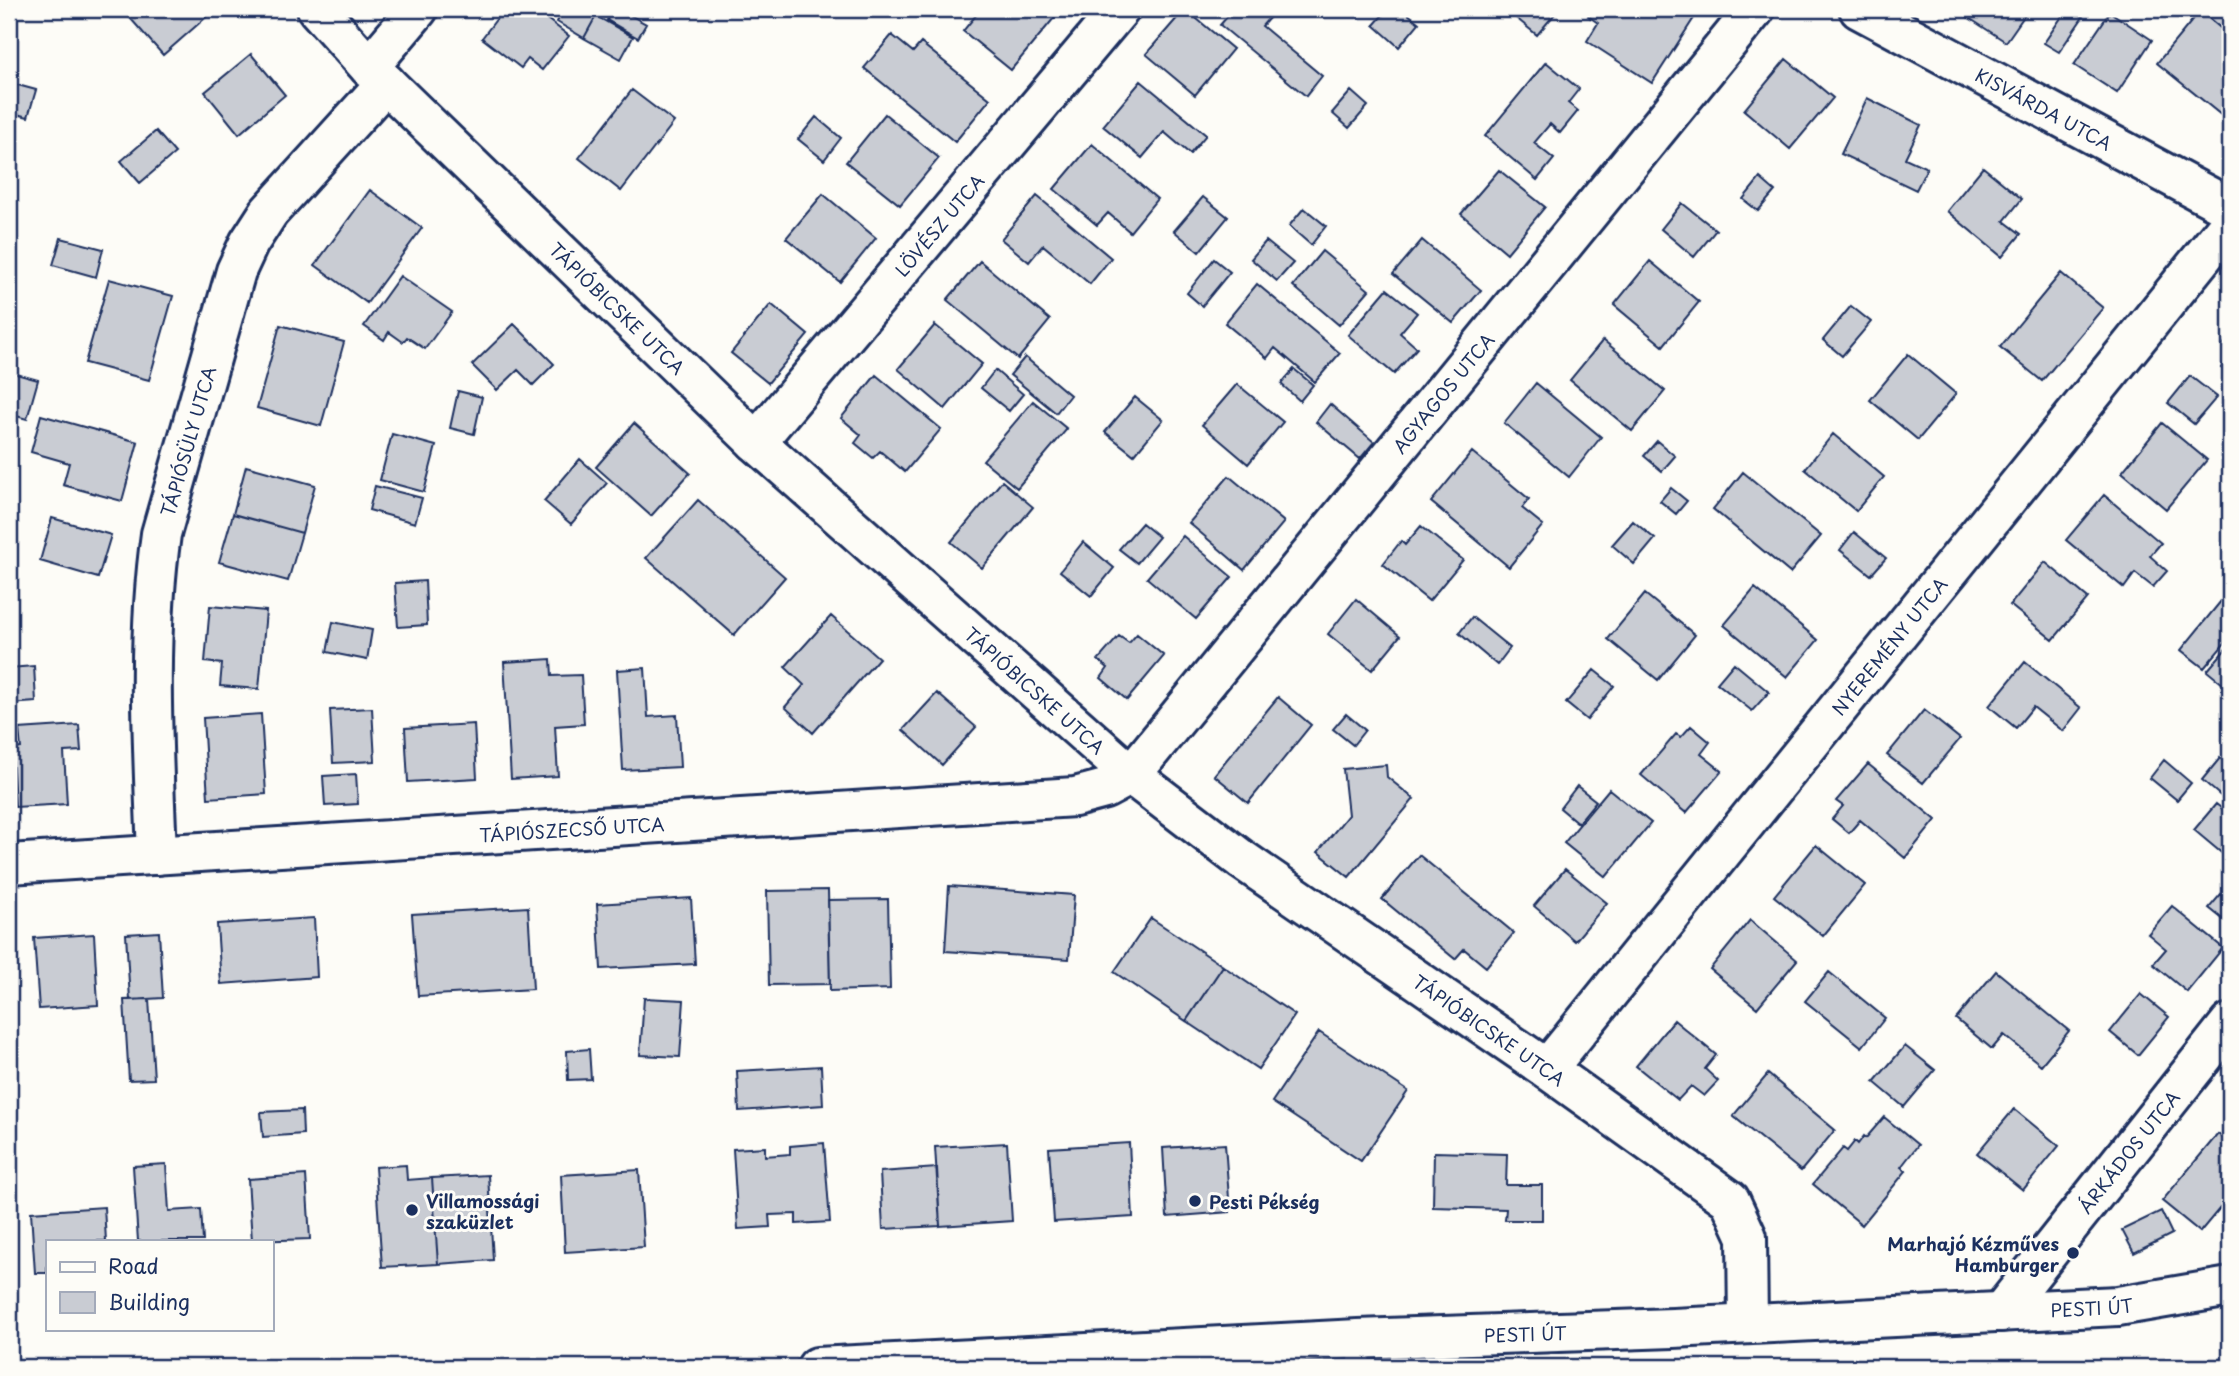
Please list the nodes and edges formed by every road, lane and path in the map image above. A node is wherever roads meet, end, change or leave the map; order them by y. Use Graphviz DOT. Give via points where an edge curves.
graph roads {
  1 [pos="317,9"];
  2 [pos="418,9"];
  3 [pos="1120,9"];
  4 [pos="1755,9"];
  5 [pos="1859,9"];
  6 [pos="378,75"];
  7 [pos="2230,208"];
  8 [pos="2230,223"];
  9 [pos="756,442"];
  10 [pos="1131,775"];
  11 [pos="157,855"];
  12 [pos="9,864"];
  13 [pos="2230,1023"];
  14 [pos="1547,1069"];
  15 [pos="2230,1287"];
  16 [pos="2001,1312"];
  17 [pos="1748,1324"];
  18 [pos="1359,1353"];
  19 [pos="817,1367"];
  1 -- 6 [label="street, TÁPIÓBICSKE UTCA"];
  2 -- 6 [label="street, TÁPIÓSÜLY UTCA"];
  3 -- 9 [label="street, LÖVÉSZ UTCA"];
  4 -- 10 [label="street, AGYAGOS UTCA"];
  5 -- 7 [label="street, KISVÁRDA UTCA"];
  6 -- 9 [label="street, TÁPIÓBICSKE UTCA"];
  6 -- 11 [label="street, TÁPIÓSÜLY UTCA" via="249,243 236,271 161,534 152,623"];
  8 -- 14 [label="street, NYEREMÉNY UTCA"];
  9 -- 10 [label="street, TÁPIÓBICSKE UTCA"];
  10 -- 11 [label="street, TÁPIÓSZECSŐ UTCA" via="1105,789 1074,797"];
  10 -- 14 [label="street, TÁPIÓBICSKE UTCA" via="1241,859"];
  11 -- 12 [label="street, TÁPIÓSZECSŐ UTCA"];
  13 -- 16 [label="street, ÁRKÁDOS UTCA"];
  14 -- 17 [label="street, TÁPIÓBICSKE UTCA" via="1730,1200 1747,1237"];
  15 -- 16 [label="street, PESTI ÚT" via="2119,1306"];
  16 -- 17 [label="street, PESTI ÚT"];
  17 -- 18 [label="street, PESTI ÚT"];
  18 -- 19 [label="street, PESTI ÚT"];
}
